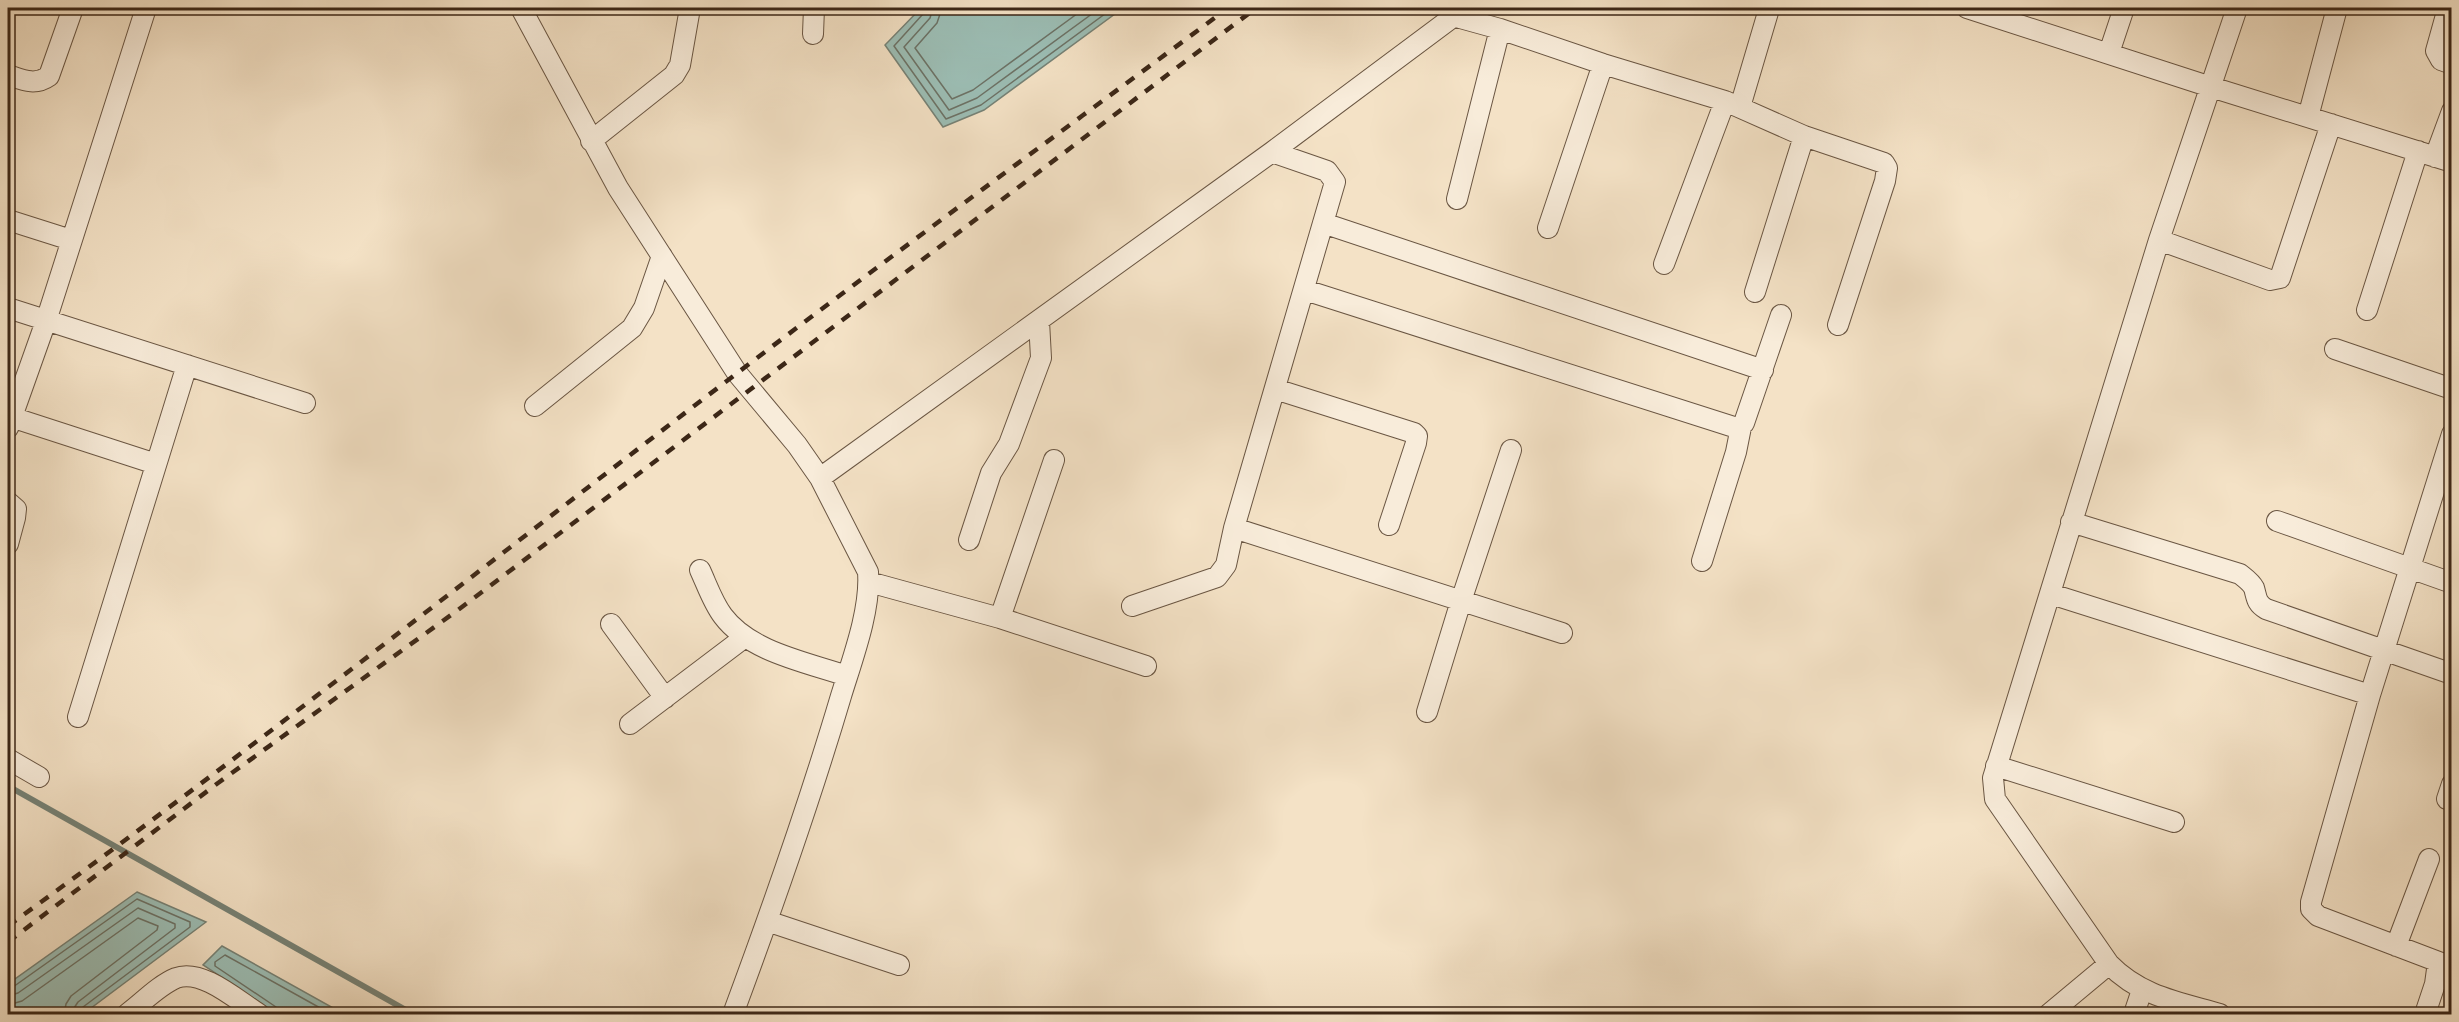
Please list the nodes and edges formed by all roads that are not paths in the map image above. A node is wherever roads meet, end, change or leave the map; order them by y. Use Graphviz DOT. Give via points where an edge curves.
graph roads {
  1 [pos="73,8"];
  2 [pos="146,8"];
  3 [pos="521,8"];
  4 [pos="690,8"];
  5 [pos="814,8"];
  6 [pos="1967,8"];
  7 [pos="2124,8"];
  8 [pos="2236,8"];
  9 [pos="2337,8"];
  10 [pos="2448,8"];
  11 [pos="1769,9"];
  12 [pos="1459,12"];
  13 [pos="1500,29"];
  14 [pos="813,34"];
  15 [pos="2109,53"];
  16 [pos="1603,64"];
  17 [pos="2451,64"];
  18 [pos="8,75"];
  19 [pos="2211,87"];
  20 [pos="1732,104"];
  21 [pos="2451,111"];
  22 [pos="2308,117"];
  23 [pos="2331,124"];
  24 [pos="1804,136"];
  25 [pos="591,141"];
  26 [pos="1272,152"];
  27 [pos="2435,156"];
  28 [pos="1457,199"];
  29 [pos="8,220"];
  30 [pos="1323,223"];
  31 [pos="1548,228"];
  32 [pos="71,240"];
  33 [pos="2159,240"];
  34 [pos="662,256"];
  35 [pos="1664,264"];
  36 [pos="1305,290"];
  37 [pos="1755,292"];
  38 [pos="8,308"];
  39 [pos="2367,310"];
  40 [pos="1780,315"];
  41 [pos="46,321"];
  42 [pos="1039,321"];
  43 [pos="1838,325"];
  44 [pos="2335,349"];
  45 [pos="187,365"];
  46 [pos="1763,370"];
  47 [pos="1275,389"];
  48 [pos="2451,389"];
  49 [pos="305,403"];
  50 [pos="535,406"];
  51 [pos="9,420"];
  52 [pos="1741,427"];
  53 [pos="2451,434"];
  54 [pos="1511,450"];
  55 [pos="1054,460"];
  56 [pos="156,464"];
  57 [pos="820,478"];
  58 [pos="8,502"];
  59 [pos="2277,521"];
  60 [pos="2071,522"];
  61 [pos="1389,525"];
  62 [pos="1234,528"];
  63 [pos="969,540"];
  64 [pos="8,544"];
  65 [pos="1702,561"];
  66 [pos="2410,568"];
  67 [pos="700,570"];
  68 [pos="869,582"];
  69 [pos="2451,582"];
  70 [pos="2052,594"];
  71 [pos="1461,601"];
  72 [pos="1132,606"];
  73 [pos="1000,618"];
  74 [pos="611,624"];
  75 [pos="1562,633"];
  76 [pos="745,637"];
  77 [pos="2384,651"];
  78 [pos="1146,666"];
  79 [pos="2451,674"];
  80 [pos="847,676"];
  81 [pos="2370,695"];
  82 [pos="665,698"];
  83 [pos="1427,712"];
  84 [pos="78,717"];
  85 [pos="630,724"];
  86 [pos="8,759"];
  87 [pos="1996,766"];
  88 [pos="39,777"];
  89 [pos="2174,822"];
  90 [pos="2429,859"];
  91 [pos="767,921"];
  92 [pos="2396,946"];
  93 [pos="2109,964"];
  94 [pos="2445,964"];
  95 [pos="899,965"];
  96 [pos="2142,990"];
  97 [pos="2190,1010"];
  98 [pos="127,1014"];
  99 [pos="259,1014"];
  100 [pos="733,1014"];
  101 [pos="2049,1014"];
  102 [pos="2134,1014"];
  103 [pos="2220,1014"];
  104 [pos="2425,1014"];
  1 -- 18 [label="street" via="49,76 30,82"];
  2 -- 32 [label="street"];
  3 -- 25 [label="street"];
  4 -- 25 [label="street" via="680,65 674,75"];
  5 -- 14 [label="street"];
  6 -- 15 [label="street"];
  7 -- 15 [label="street"];
  8 -- 19 [label="street"];
  9 -- 22 [label="street"];
  10 -- 17 [label="street" via="2436,51 2441,60"];
  11 -- 20 [label="street"];
  12 -- 13 [label="street"];
  12 -- 26 [label="street"];
  13 -- 16 [label="street"];
  13 -- 28 [label="street"];
  15 -- 19 [label="street"];
  16 -- 20 [label="street"];
  16 -- 31 [label="street"];
  19 -- 22 [label="street"];
  19 -- 33 [label="street"];
  20 -- 24 [label="street"];
  20 -- 35 [label="street"];
  21 -- 27 [label="street"];
  22 -- 23 [label="street"];
  23 -- 27 [label="street"];
  23 -- 33 [label="street" via="2280,278 2270,280"];
  24 -- 37 [label="street"];
  24 -- 43 [label="street" via="1872,158 1887,168"];
  25 -- 34 [label="street"];
  26 -- 30 [label="street" via="1332,176 1335,182"];
  26 -- 42 [label="street"];
  27 -- 39 [label="street"];
  29 -- 32 [label="street"];
  30 -- 36 [label="street"];
  30 -- 46 [label="street"];
  32 -- 41 [label="street"];
  33 -- 60 [label="street"];
  34 -- 50 [label="street" via="644,308 632,328"];
  34 -- 57 [label="street" via="737,373"];
  36 -- 47 [label="street"];
  36 -- 52 [label="street"];
  38 -- 41 [label="street"];
  40 -- 46 [label="street"];
  41 -- 45 [label="street"];
  41 -- 51 [label="street"];
  42 -- 57 [label="street"];
  42 -- 63 [label="street" via="1039,366 1009,444 992,473"];
  44 -- 48 [label="street"];
  45 -- 49 [label="street"];
  45 -- 56 [label="street"];
  46 -- 52 [label="street"];
  47 -- 61 [label="street" via="1417,436"];
  47 -- 62 [label="street"];
  51 -- 56 [label="street"];
  52 -- 65 [label="street"];
  53 -- 66 [label="street"];
  54 -- 71 [label="street"];
  55 -- 73 [label="street"];
  56 -- 84 [label="street"];
  57 -- 68 [label="street" via="865,563"];
  58 -- 64 [label="street" via="16,509"];
  59 -- 66 [label="street"];
  60 -- 70 [label="street"];
  60 -- 77 [label="street" via="2240,574 2253,587 2259,605"];
  62 -- 71 [label="street"];
  62 -- 72 [label="street" via="1226,565 1217,577"];
  66 -- 69 [label="street"];
  66 -- 77 [label="street"];
  67 -- 76 [label="street" via="721,614"];
  68 -- 73 [label="street"];
  68 -- 80 [label="street"];
  70 -- 81 [label="street"];
  70 -- 87 [label="street"];
  71 -- 75 [label="street"];
  71 -- 83 [label="street"];
  73 -- 78 [label="street"];
  74 -- 82 [label="street"];
  76 -- 80 [label="street"];
  76 -- 82 [label="street"];
  77 -- 79 [label="street"];
  77 -- 81 [label="street"];
  80 -- 91 [label="street"];
  81 -- 92 [label="street" via="2311,909 2318,916"];
  82 -- 85 [label="street"];
  86 -- 88 [label="street"];
  87 -- 89 [label="street"];
  87 -- 93 [label="street" via="1995,799"];
  90 -- 92 [label="street"];
  91 -- 95 [label="street"];
  91 -- 100 [label="street"];
  92 -- 94 [label="street"];
  93 -- 96 [label="street"];
  93 -- 101 [label="street"];
  94 -- 104 [label="street"];
  96 -- 97 [label="street"];
  96 -- 102 [label="street"];
  97 -- 103 [label="street"];
  98 -- 99 [label="street" via="184,975 207,980"];
}
